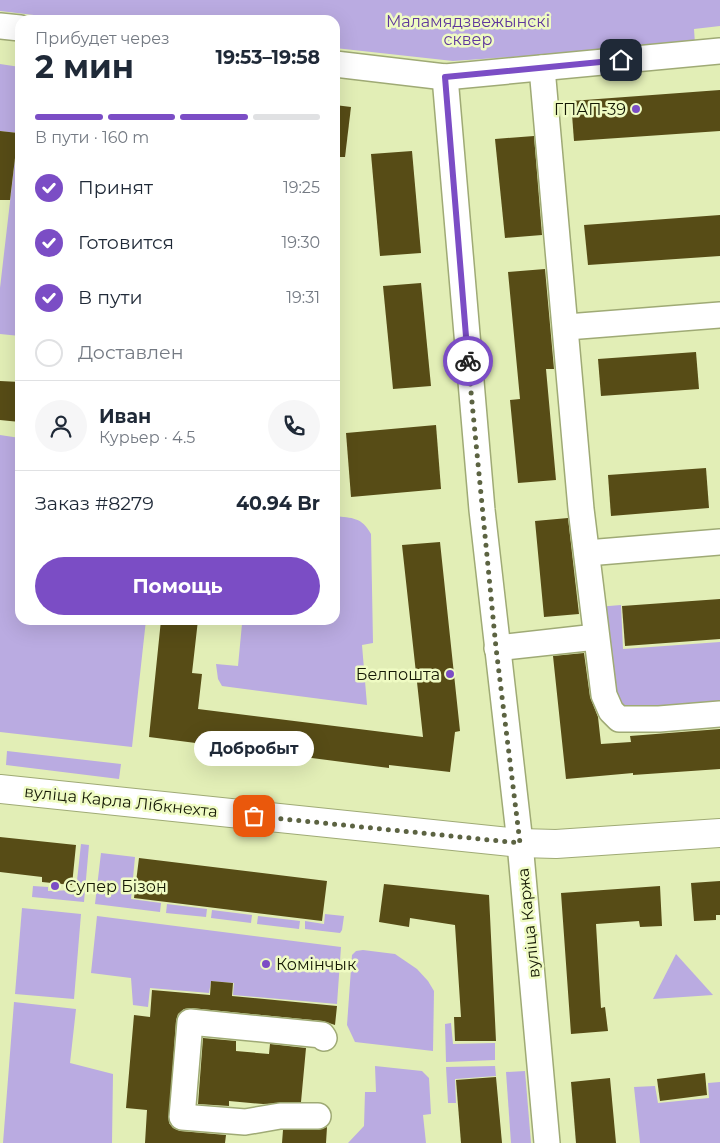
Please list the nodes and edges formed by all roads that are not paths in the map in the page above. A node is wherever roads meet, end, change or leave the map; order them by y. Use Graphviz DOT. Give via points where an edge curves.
graph roads {
  1 [pos="0,26"];
  2 [pos="15,28"];
  3 [pos="720,51"];
  4 [pos="340,65"];
  5 [pos="542,68"];
  6 [pos="445,77"];
  7 [pos="720,315"];
  8 [pos="566,327"];
  9 [pos="720,542"];
  10 [pos="587,553"];
  11 [pos="596,637"];
  12 [pos="496,648"];
  13 [pos="720,714"];
  14 [pos="0,788"];
  15 [pos="720,833"];
  16 [pos="520,843"];
  17 [pos="324,1038"];
  18 [pos="318,1116"];
  19 [pos="548,1143"];
  1 -- 2 [label="street"];
  3 -- 5 [label="street"];
  4 -- 6 [label="street"];
  5 -- 6 [label="street"];
  5 -- 8 [label="street"];
  6 -- 12 [label="street, вуліца Каржа" via="467,358"];
  7 -- 8 [label="street"];
  8 -- 10 [label="street"];
  9 -- 10 [label="street"];
  10 -- 11 [label="street"];
  11 -- 12 [label="street"];
  11 -- 13 [label="street" via="604,695 611,711 619,719"];
  12 -- 16 [label="street, вуліца Каржа"];
  14 -- 16 [label="main road, вуліца Карла Лібкнехта"];
  15 -- 16 [label="main road, вуліца Карла Лібкнехта" via="556,844"];
  16 -- 19 [label="street, вуліца Каржа"];
  17 -- 18 [label="street" via="322,1035 190,1022 182,1117 244,1122 280,1116"];
}
